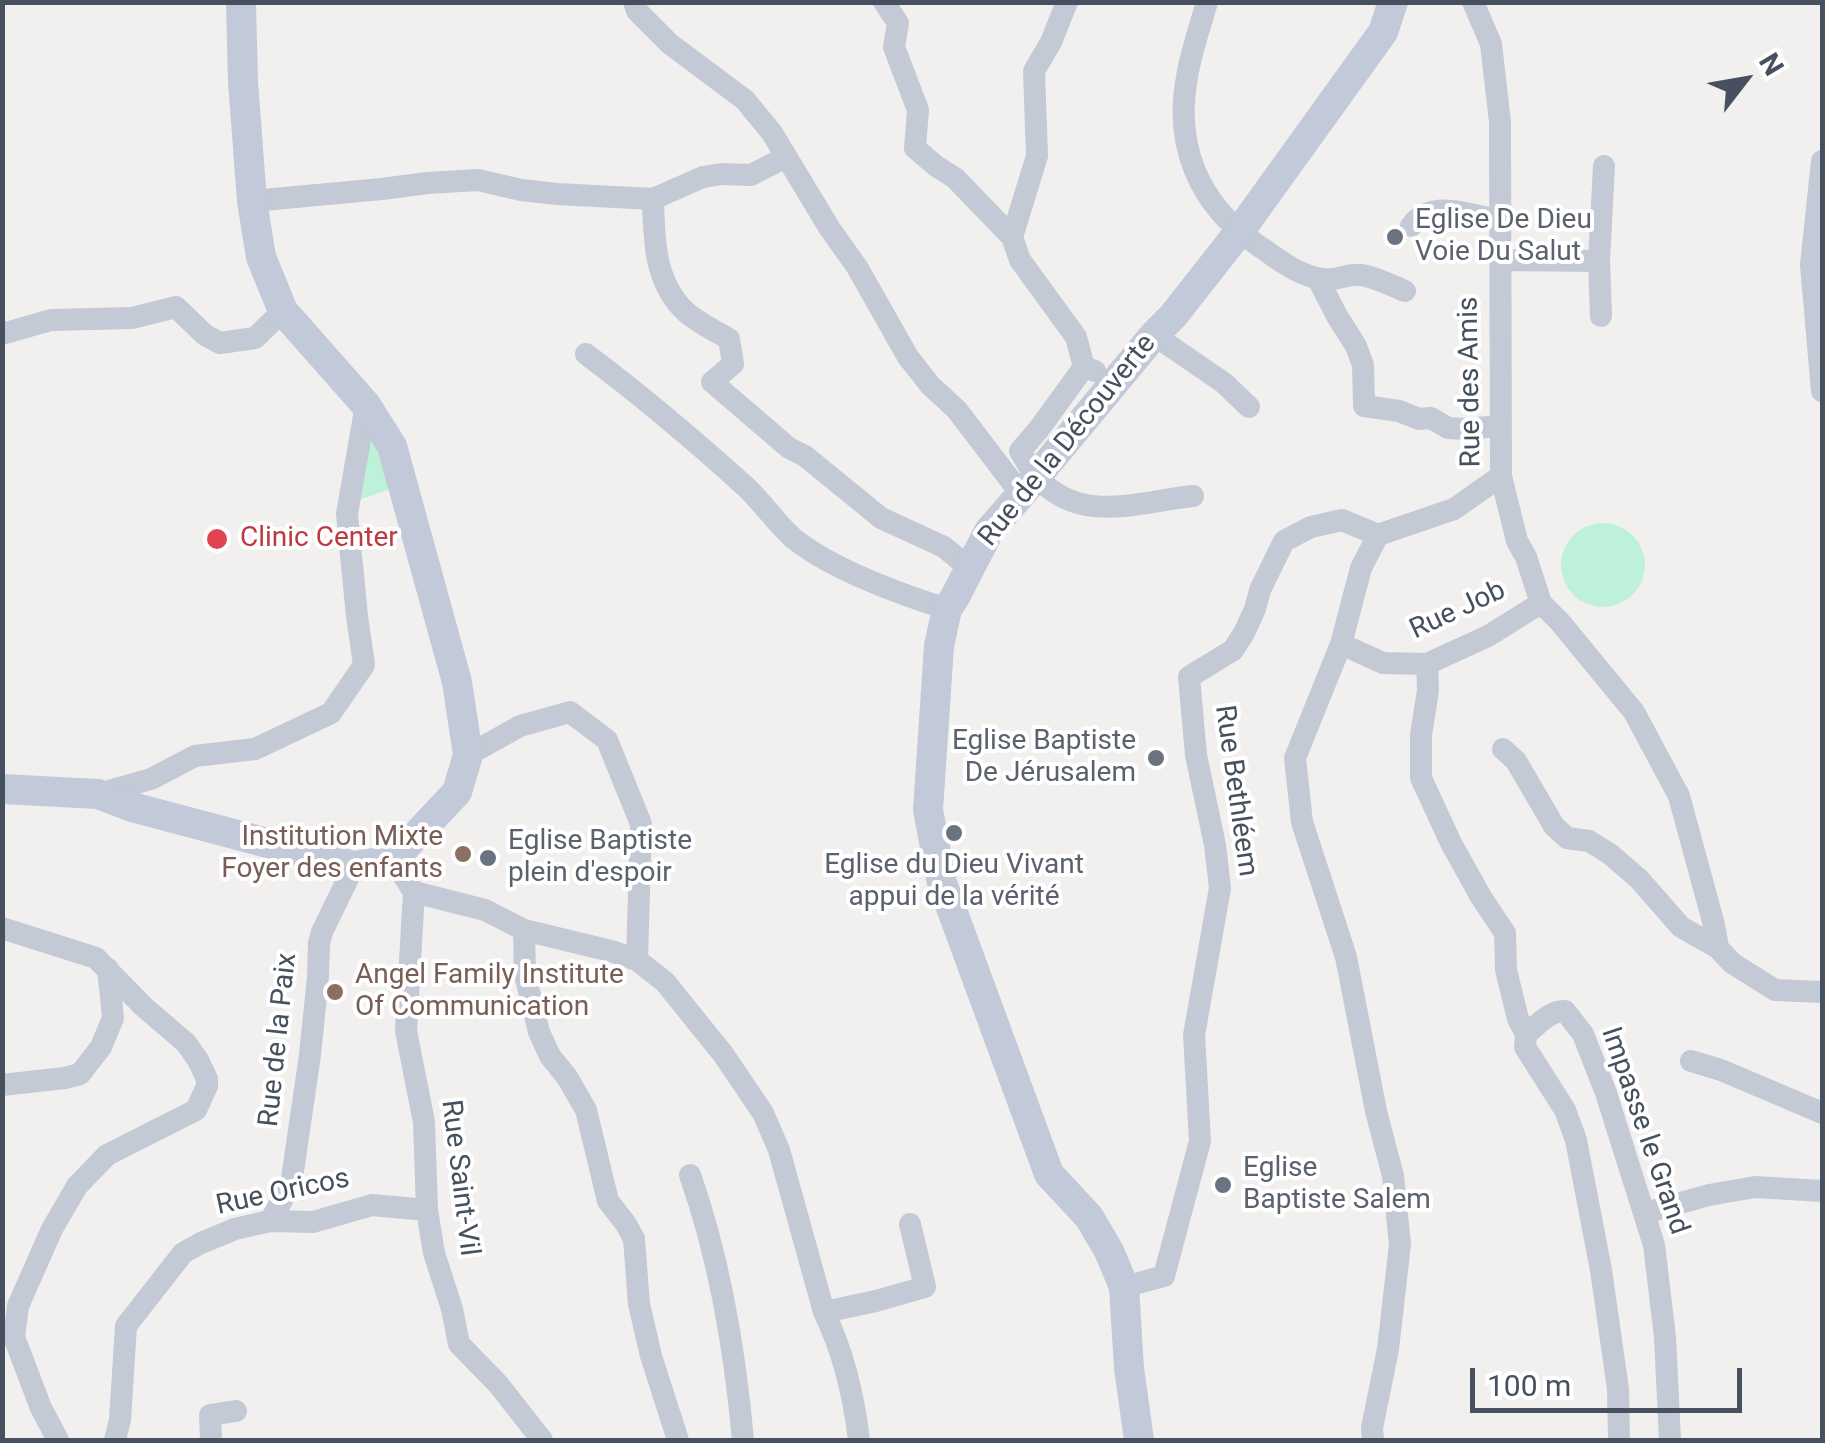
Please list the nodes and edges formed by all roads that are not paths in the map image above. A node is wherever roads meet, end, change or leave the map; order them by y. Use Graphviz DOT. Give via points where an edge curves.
graph roads {
  1 [pos="241,2"];
  2 [pos="634,2"];
  3 [pos="884,2"];
  4 [pos="1067,2"];
  5 [pos="1206,2"];
  6 [pos="1393,2"];
  7 [pos="1473,2"];
  8 [pos="786,156"];
  9 [pos="1822,161"];
  10 [pos="1604,166"];
  11 [pos="653,199"];
  12 [pos="252,201"];
  13 [pos="1500,222"];
  14 [pos="1411,226"];
  15 [pos="1239,232"];
  16 [pos="1012,237"];
  17 [pos="1500,260"];
  18 [pos="1599,261"];
  19 [pos="1816,264"];
  20 [pos="1318,279"];
  21 [pos="1405,290"];
  22 [pos="283,311"];
  23 [pos="1601,316"];
  24 [pos="2,334"];
  25 [pos="1154,335"];
  26 [pos="586,354"];
  27 [pos="1084,367"];
  28 [pos="1113,386"];
  29 [pos="1822,392"];
  30 [pos="366,405"];
  31 [pos="1249,408"];
  32 [pos="1500,426"];
  33 [pos="1501,476"];
  34 [pos="1029,486"];
  35 [pos="1193,496"];
  36 [pos="1378,535"];
  37 [pos="968,567"];
  38 [pos="1541,604"];
  39 [pos="946,609"];
  40 [pos="1341,644"];
  41 [pos="1427,664"];
  42 [pos="1502,749"];
  43 [pos="468,755"];
  44 [pos="2,789"];
  45 [pos="98,794"];
  46 [pos="394,860"];
  47 [pos="354,866"];
  48 [pos="414,892"];
  49 [pos="2,928"];
  50 [pos="524,930"];
  51 [pos="1718,948"];
  52 [pos="637,960"];
  53 [pos="108,970"];
  54 [pos="1822,992"];
  55 [pos="1526,1034"];
  56 [pos="1691,1060"];
  57 [pos="2,1084"];
  58 [pos="1822,1112"];
  59 [pos="690,1176"];
  60 [pos="1822,1191"];
  61 [pos="427,1210"];
  62 [pos="1645,1213"];
  63 [pos="270,1221"];
  64 [pos="910,1224"];
  65 [pos="1124,1287"];
  66 [pos="824,1312"];
  67 [pos="236,1412"];
  68 [pos="58,1440"];
  69 [pos="115,1440"];
  70 [pos="211,1440"];
  71 [pos="542,1440"];
  72 [pos="678,1440"];
  73 [pos="744,1440"];
  74 [pos="859,1440"];
  75 [pos="1139,1440"];
  76 [pos="1373,1440"];
  77 [pos="1619,1440"];
  78 [pos="1670,1440"];
  1 -- 12 [label="street"];
  2 -- 8 [label="street" via="670,44 745,100"];
  3 -- 16 [label="street" via="898,23 894,47 918,110 916,148"];
  4 -- 16 [label="street" via="1034,70 1037,156"];
  5 -- 15 [label="street" via="1187,76 1186,144 1205,192"];
  6 -- 15 [label="street, Rue de la Découverte" via="1383,32"];
  7 -- 13 [label="street, Rue des Amis" via="1496,73"];
  8 -- 11 [label="street" via="751,175 703,177"];
  8 -- 34 [label="street" via="908,356"];
  9 -- 19 [label="street"];
  10 -- 18 [label="street"];
  11 -- 12 [label="street" via="557,194 478,180"];
  11 -- 37 [label="street" via="660,272 689,315 728,339 733,364 712,382 882,518 944,547"];
  12 -- 22 [label="street" via="261,257"];
  13 -- 14 [label="street" via="1440,210 1418,216"];
  13 -- 17 [label="street, Rue des Amis"];
  15 -- 20 [label="street" via="1288,267"];
  15 -- 25 [label="street, Rue de la Découverte"];
  16 -- 27 [label="street" via="1020,260 1076,337"];
  17 -- 18 [label="street"];
  17 -- 32 [label="street, Rue des Amis"];
  18 -- 23 [label="street"];
  19 -- 29 [label="street"];
  20 -- 21 [label="street" via="1360,274"];
  20 -- 32 [label="street" via="1363,365 1364,406 1431,418 1448,428"];
  22 -- 24 [label="street" via="255,338 220,343 176,307 132,318 51,320"];
  22 -- 30 [label="street"];
  25 -- 28 [label="street, Rue de la Découverte"];
  25 -- 31 [label="street"];
  26 -- 39 [label="street" via="749,490 794,539 892,591"];
  27 -- 28 [label="street" via="1104,374"];
  27 -- 34 [label="street" via="1020,451"];
  28 -- 34 [label="street, Rue de la Découverte"];
  30 -- 43 [label="street" via="392,446 457,682"];
  30 -- 45 [label="street" via="347,514 364,665 330,713 255,749 195,756 150,779"];
  32 -- 33 [label="street, Rue des Amis"];
  33 -- 36 [label="street" via="1454,509"];
  33 -- 38 [label="street, Rue des Amis"];
  34 -- 35 [label="street" via="1084,506"];
  34 -- 37 [label="street, Rue de la Découverte" via="988,530"];
  36 -- 40 [label="street" via="1361,568"];
  36 -- 65 [label="street, Rue Bethléem" via="1342,520 1284,542 1233,650 1189,677 1220,888 1194,1035 1200,1141 1164,1276"];
  37 -- 39 [label="street, Rue de la Découverte"];
  38 -- 41 [label="street, Rue Job"];
  38 -- 51 [label="street, Rue des Amis" via="1611,682 1654,748 1678,796"];
  39 -- 65 [label="street, Rue de la Découverte" via="928,810 942,883 1049,1174 1089,1217"];
  40 -- 41 [label="street, Rue Job" via="1383,663"];
  40 -- 76 [label="street" via="1295,758 1302,822 1346,957 1393,1176 1400,1244"];
  41 -- 55 [label="street" via="1421,778 1451,844 1505,933 1506,970"];
  42 -- 51 [label="street" via="1567,838 1610,854 1682,927"];
  43 -- 46 [label="street" via="457,792"];
  43 -- 52 [label="street" via="520,726 570,712 606,740 641,824"];
  44 -- 45 [label="street"];
  45 -- 47 [label="street"];
  46 -- 47 [label="street"];
  46 -- 48 [label="street"];
  47 -- 63 [label="street, Rue de la Paix" via="318,944 294,1170"];
  48 -- 50 [label="street" via="485,910"];
  48 -- 61 [label="street, Rue Saint-Vil" via="406,1030 424,1122"];
  49 -- 53 [label="street" via="96,958"];
  50 -- 52 [label="street"];
  50 -- 72 [label="street" via="525,975 539,1032 586,1110 608,1201 634,1239 651,1356"];
  51 -- 54 [label="street" via="1775,990"];
  52 -- 66 [label="street" via="665,982 763,1113"];
  53 -- 57 [label="street" via="113,1018 80,1074"];
  53 -- 68 [label="street" via="186,1043 207,1086 196,1110 108,1155 77,1186 18,1306 14,1338"];
  55 -- 62 [label="street, Impasse le Grand" via="1558,1010 1583,1034"];
  55 -- 77 [label="street" via="1525,1047 1576,1140 1604,1286"];
  56 -- 58 [label="street"];
  59 -- 73 [label="street" via="724,1302"];
  60 -- 62 [label="street" via="1755,1187"];
  61 -- 63 [label="street, Rue Oricos" via="372,1205 313,1222"];
  61 -- 71 [label="street, Rue Saint-Vil" via="460,1344"];
  62 -- 78 [label="street, Impasse le Grand" via="1654,1245"];
  63 -- 69 [label="street, Rue Oricos" via="183,1253 126,1326"];
  64 -- 66 [label="street" via="925,1286"];
  65 -- 75 [label="street, Rue de la Découverte"];
  66 -- 74 [label="street"];
  67 -- 70 [label="street" via="210,1414"];
}
